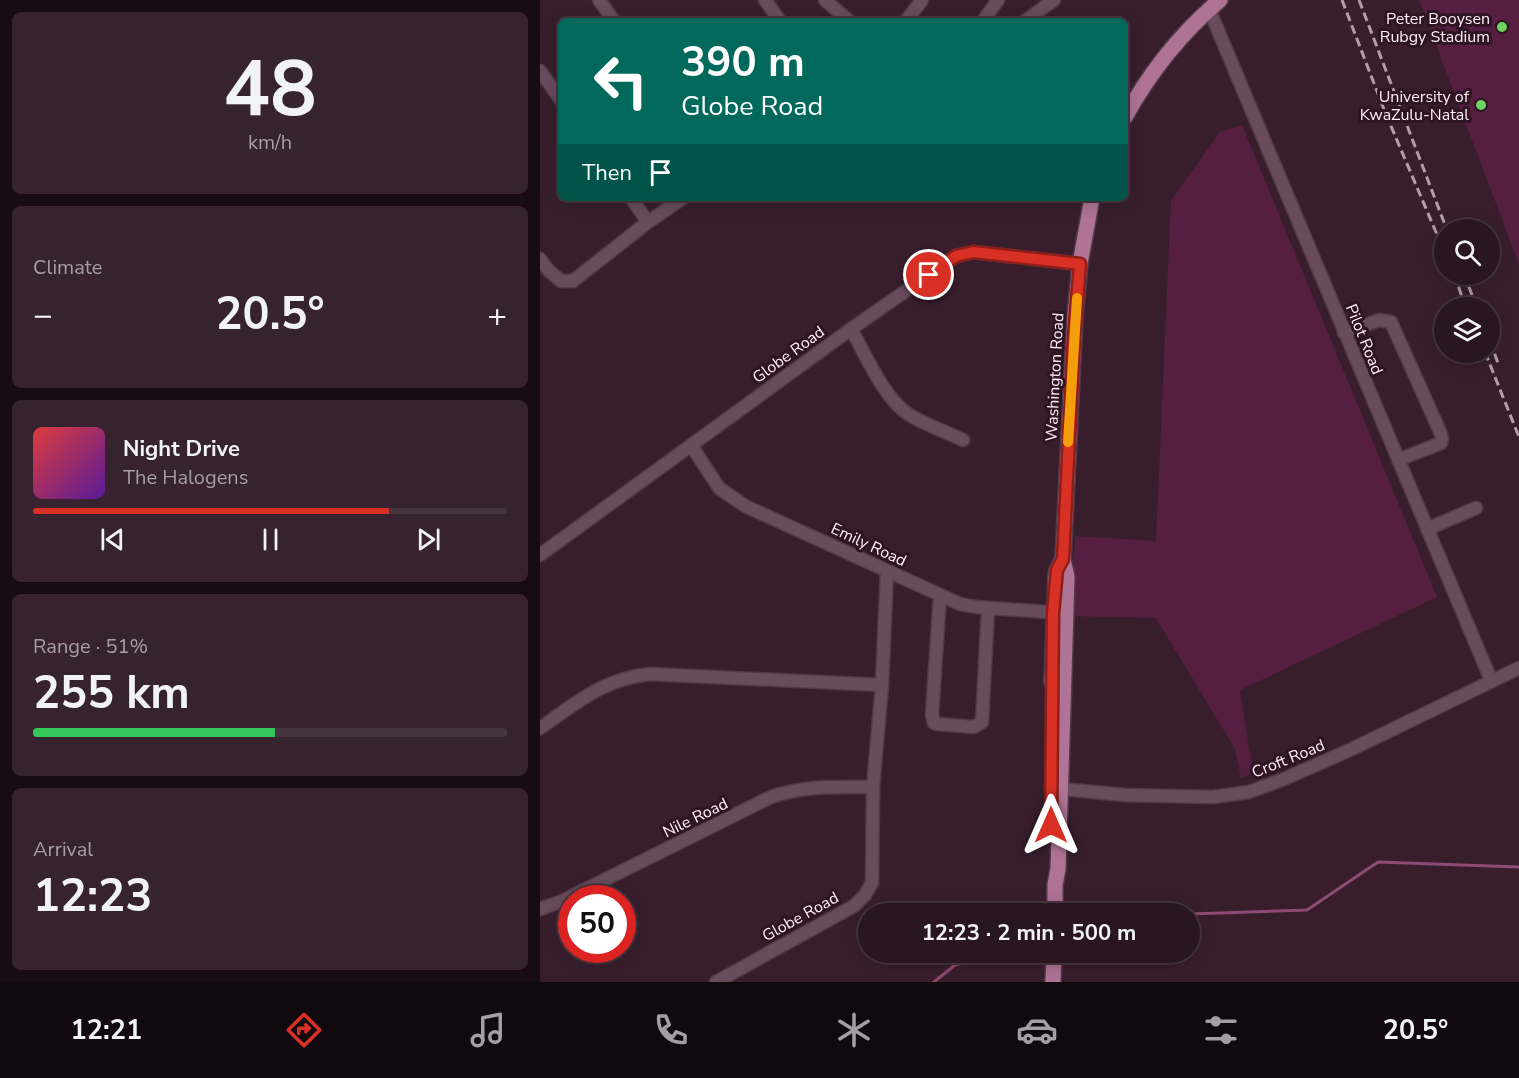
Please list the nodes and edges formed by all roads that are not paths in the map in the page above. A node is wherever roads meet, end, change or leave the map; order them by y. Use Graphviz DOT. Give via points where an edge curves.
graph roads {
  1 [pos="599,0"];
  2 [pos="765,0"];
  3 [pos="825,0"];
  4 [pos="922,0"];
  5 [pos="998,0"];
  6 [pos="1054,0"];
  7 [pos="1214,5"];
  8 [pos="612,18"];
  9 [pos="778,18"];
  10 [pos="846,18"];
  11 [pos="908,18"];
  12 [pos="984,18"];
  13 [pos="1029,18"];
  14 [pos="540,71"];
  15 [pos="558,96"];
  16 [pos="1128,112"];
  17 [pos="633,201"];
  18 [pos="679,201"];
  19 [pos="1091,201"];
  20 [pos="648,222"];
  21 [pos="540,259"];
  22 [pos="1080,264"];
  23 [pos="850,329"];
  24 [pos="1344,333"];
  25 [pos="963,440"];
  26 [pos="691,445"];
  27 [pos="1398,460"];
  28 [pos="1476,508"];
  29 [pos="1427,529"];
  30 [pos="540,555"];
  31 [pos="887,571"];
  32 [pos="940,596"];
  33 [pos="988,608"];
  34 [pos="1059,613"];
  35 [pos="1519,668"];
  36 [pos="1491,681"];
  37 [pos="882,685"];
  38 [pos="540,728"];
  39 [pos="873,787"];
  40 [pos="1055,788"];
  41 [pos="1055,903"];
  42 [pos="540,909"];
  43 [pos="1054,963"];
  44 [pos="716,982"];
  45 [pos="1053,982"];
  1 -- 8 [label="street"];
  2 -- 9 [label="street"];
  3 -- 10 [label="street"];
  4 -- 11 [label="street"];
  5 -- 12 [label="street"];
  6 -- 13 [label="street"];
  7 -- 16 [label="main road" via="1172,46"];
  7 -- 24 [label="street, Pilot Road"];
  14 -- 15 [label="street"];
  17 -- 20 [label="street"];
  18 -- 20 [label="street"];
  19 -- 22 [label="main road, Washington Road"];
  20 -- 21 [label="street" via="573,280 561,281"];
  22 -- 23 [label="street, Globe Road" via="963,253"];
  22 -- 34 [label="main road, Washington Road" via="1063,559 1067,577"];
  23 -- 25 [label="street" via="896,403 908,414"];
  23 -- 26 [label="street, Globe Road"];
  24 -- 27 [label="street, Pilot Road"];
  24 -- 27 [label="street" via="1379,320 1391,322 1441,434 1441,443"];
  26 -- 30 [label="street, Globe Road"];
  26 -- 31 [label="street, Emily Road" via="730,497"];
  27 -- 29 [label="street, Pilot Road"];
  28 -- 29 [label="street"];
  29 -- 36 [label="street, Pilot Road"];
  31 -- 32 [label="street, Emily Road"];
  31 -- 37 [label="street, Globe Road"];
  32 -- 33 [label="street, Emily Road"];
  32 -- 33 [label="street" via="932,715 937,724 974,727 982,722"];
  33 -- 34 [label="street, Emily Road"];
  34 -- 40 [label="main road, Washington Road"];
  35 -- 36 [label="street, Croft Road"];
  36 -- 40 [label="street, Croft Road" via="1352,749 1249,792 1213,798"];
  37 -- 38 [label="street" via="637,675 600,687"];
  37 -- 39 [label="street, Globe Road"];
  39 -- 42 [label="street, Nile Road" via="810,787 771,796"];
  39 -- 44 [label="street, Globe Road" via="873,873 865,895 854,906"];
  40 -- 41 [label="main road, Washington Road"];
  43 -- 45 [label="main road"];
}
